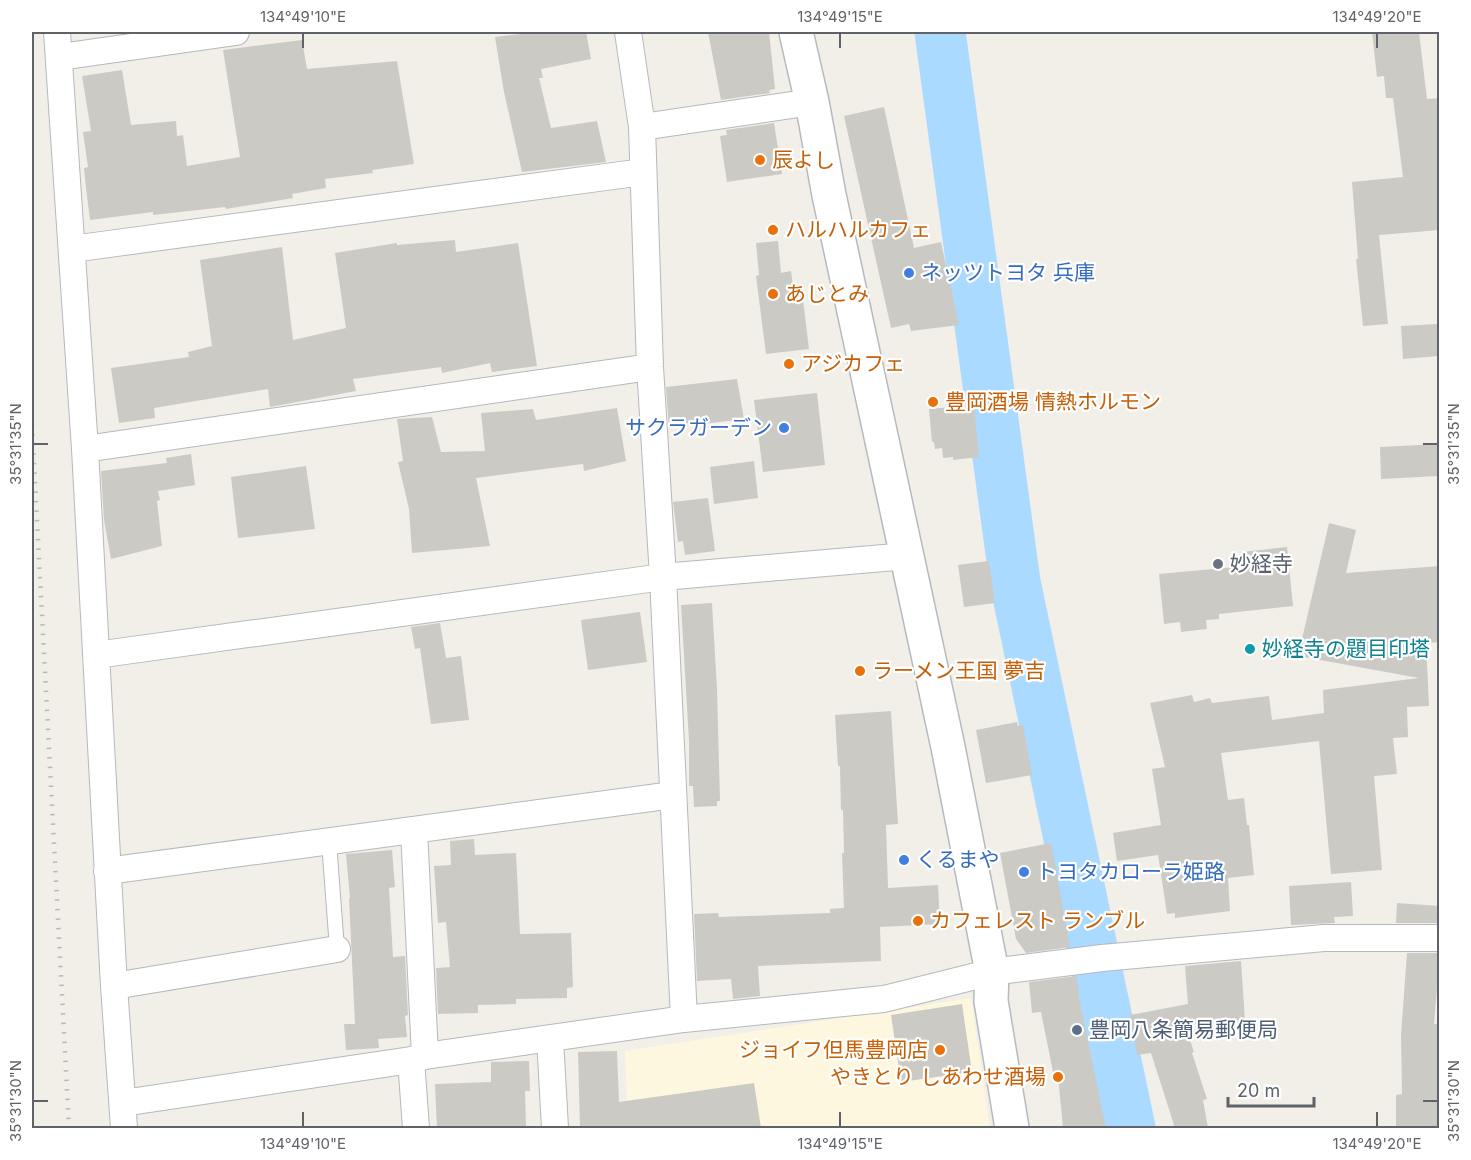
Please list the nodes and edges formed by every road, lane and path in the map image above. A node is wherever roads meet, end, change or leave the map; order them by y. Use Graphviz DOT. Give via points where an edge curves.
graph roads {
  1 [pos="57,32"];
  2 [pos="236,32"];
  3 [pos="628,32"];
  4 [pos="796,32"];
  5 [pos="60,57"];
  6 [pos="812,102"];
  7 [pos="642,127"];
  8 [pos="643,172"];
  9 [pos="72,249"];
  10 [pos="650,367"];
  11 [pos="85,449"];
  12 [pos="907,555"];
  13 [pos="663,577"];
  14 [pos="96,655"];
  15 [pos="673,795"];
  16 [pos="414,830"];
  17 [pos="329,842"];
  18 [pos="107,871"];
  19 [pos="1440,938"];
  20 [pos="337,949"];
  21 [pos="992,972"];
  22 [pos="114,986"];
  23 [pos="684,1019"];
  24 [pos="550,1039"];
  25 [pos="418,1058"];
  26 [pos="124,1116"];
  27 [pos="416,1128"];
  28 [pos="555,1128"];
  29 [pos="1011,1128"];
  1 -- 5 [label="street"];
  2 -- 5 [label="street"];
  3 -- 7 [label="street"];
  4 -- 6 [label="street"];
  5 -- 9 [label="street"];
  6 -- 7 [label="street"];
  6 -- 12 [label="street"];
  7 -- 8 [label="street"];
  8 -- 9 [label="street"];
  8 -- 10 [label="street"];
  9 -- 11 [label="street"];
  10 -- 11 [label="street"];
  10 -- 13 [label="street"];
  11 -- 14 [label="street"];
  12 -- 13 [label="street"];
  12 -- 21 [label="street"];
  13 -- 14 [label="street"];
  13 -- 15 [label="street"];
  14 -- 18 [label="street"];
  15 -- 16 [label="street"];
  15 -- 23 [label="street"];
  16 -- 17 [label="street"];
  16 -- 25 [label="street"];
  17 -- 18 [label="street"];
  17 -- 20 [label="lane"];
  18 -- 22 [label="street"];
  19 -- 21 [label="street" via="1324,938"];
  20 -- 22 [label="street"];
  21 -- 23 [label="street" via="884,999"];
  21 -- 29 [label="street" via="991,1001"];
  22 -- 26 [label="street"];
  23 -- 24 [label="street"];
  24 -- 25 [label="street"];
  24 -- 28 [label="street"];
  25 -- 26 [label="street"];
  25 -- 27 [label="street"];
}
